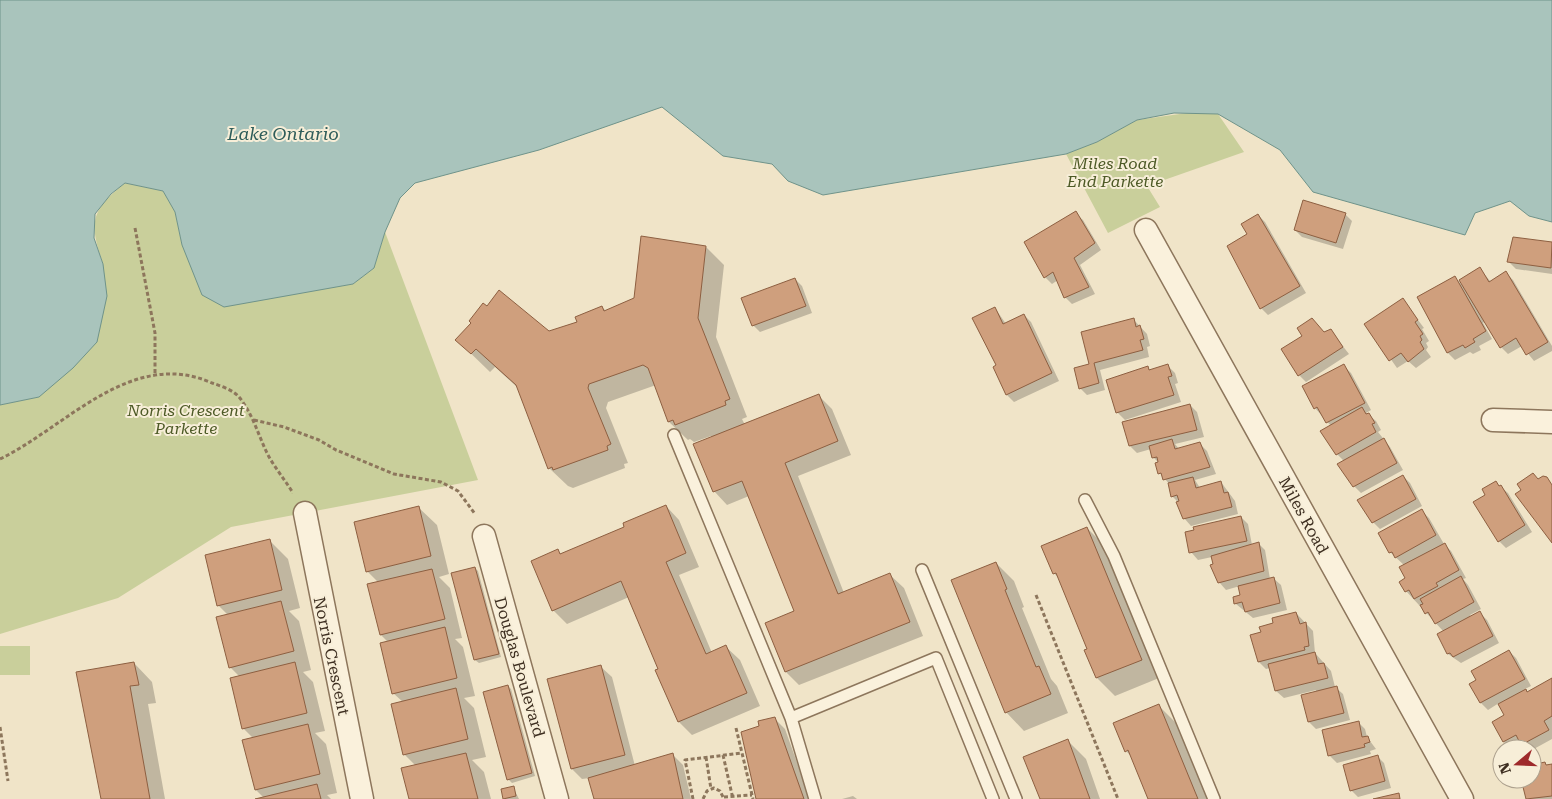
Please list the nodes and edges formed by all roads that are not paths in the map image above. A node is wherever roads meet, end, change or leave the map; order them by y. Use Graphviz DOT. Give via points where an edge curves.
graph roads {
  1 [pos="1146,230"];
  2 [pos="1493,420"];
  3 [pos="1552,422"];
  4 [pos="674,435"];
  5 [pos="1085,500"];
  6 [pos="305,513"];
  7 [pos="484,536"];
  8 [pos="922,570"];
  9 [pos="791,718"];
  10 [pos="362,799"];
  11 [pos="557,799"];
  12 [pos="815,799"];
  13 [pos="993,799"];
  14 [pos="1016,799"];
  15 [pos="1214,799"];
  16 [pos="1462,799"];
  1 -- 16 [label="street, Miles Road"];
  2 -- 3 [label="street"];
  4 -- 9 [label="lane"];
  5 -- 15 [label="lane" via="1114,556"];
  6 -- 10 [label="street, Norris Crescent"];
  7 -- 11 [label="street, Douglas Boulevard"];
  8 -- 14 [label="lane"];
  9 -- 12 [label="lane"];
  9 -- 13 [label="lane" via="936,658"];
}
